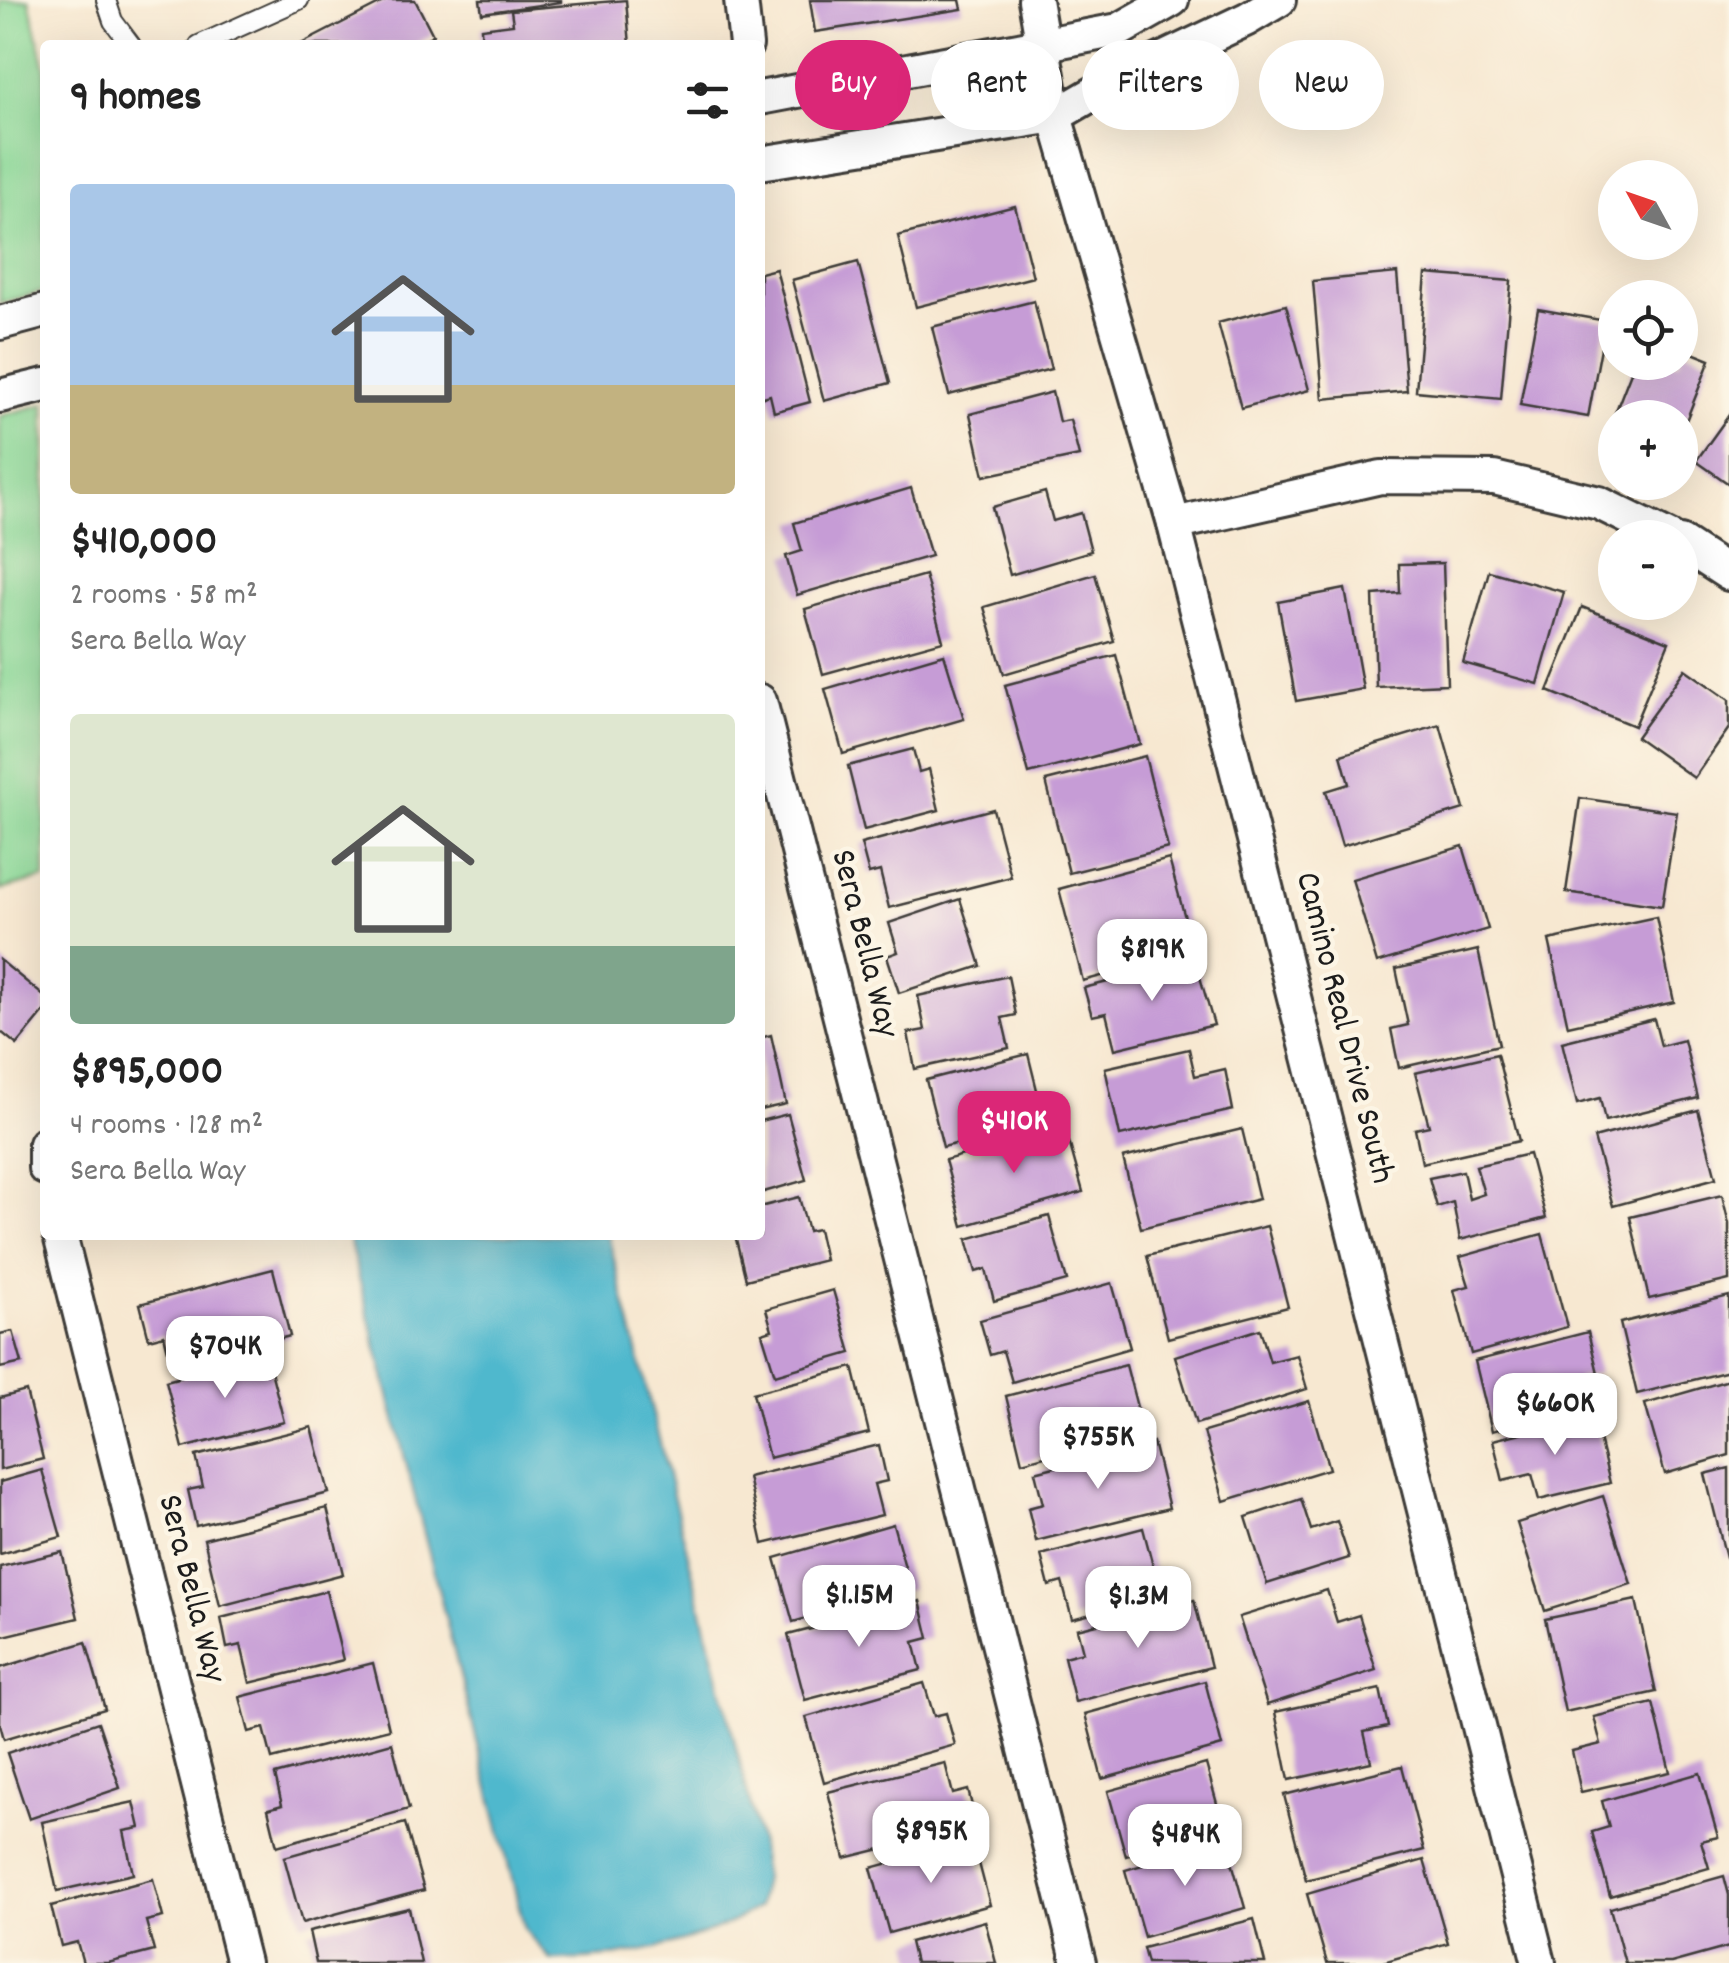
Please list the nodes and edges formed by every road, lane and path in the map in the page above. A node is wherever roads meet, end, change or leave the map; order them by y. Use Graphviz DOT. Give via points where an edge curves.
graph roads {
  1 [pos="106,0"];
  2 [pos="298,0"];
  3 [pos="741,0"];
  4 [pos="1035,0"];
  5 [pos="1172,0"];
  6 [pos="1280,0"];
  7 [pos="127,40"];
  8 [pos="210,40"];
  9 [pos="745,40"];
  10 [pos="1040,40"];
  11 [pos="1062,42"];
  12 [pos="931,67"];
  13 [pos="765,97"];
  14 [pos="1062,112"];
  15 [pos="967,130"];
  16 [pos="1059,130"];
  17 [pos="765,162"];
  18 [pos="40,313"];
  19 [pos="0,323"];
  20 [pos="40,385"];
  21 [pos="0,396"];
  22 [pos="1633,520"];
  23 [pos="1174,524"];
  24 [pos="1698,554"];
  25 [pos="1729,574"];
  26 [pos="765,721"];
  27 [pos="61,1240"];
  28 [pos="243,1963"];
  29 [pos="1079,1963"];
  30 [pos="1539,1963"];
  1 -- 7 [label="lane"];
  2 -- 8 [label="lane"];
  3 -- 9 [label="street"];
  4 -- 10 [label="street, Camino Real Drive South"];
  5 -- 11 [label="street" via="1119,30"];
  6 -- 14 [label="street"];
  12 -- 13 [label="street"];
  15 -- 17 [label="street"];
  16 -- 23 [label="street, Camino Real Drive South"];
  18 -- 19 [label="street"];
  20 -- 21 [label="street"];
  22 -- 23 [label="street" via="1598,503 1494,478 1380,477"];
  23 -- 30 [label="street, Camino Real Drive South"];
  24 -- 25 [label="street"];
  26 -- 29 [label="street, Sera Bella Way"];
  27 -- 28 [label="street, Sera Bella Way"];
}
